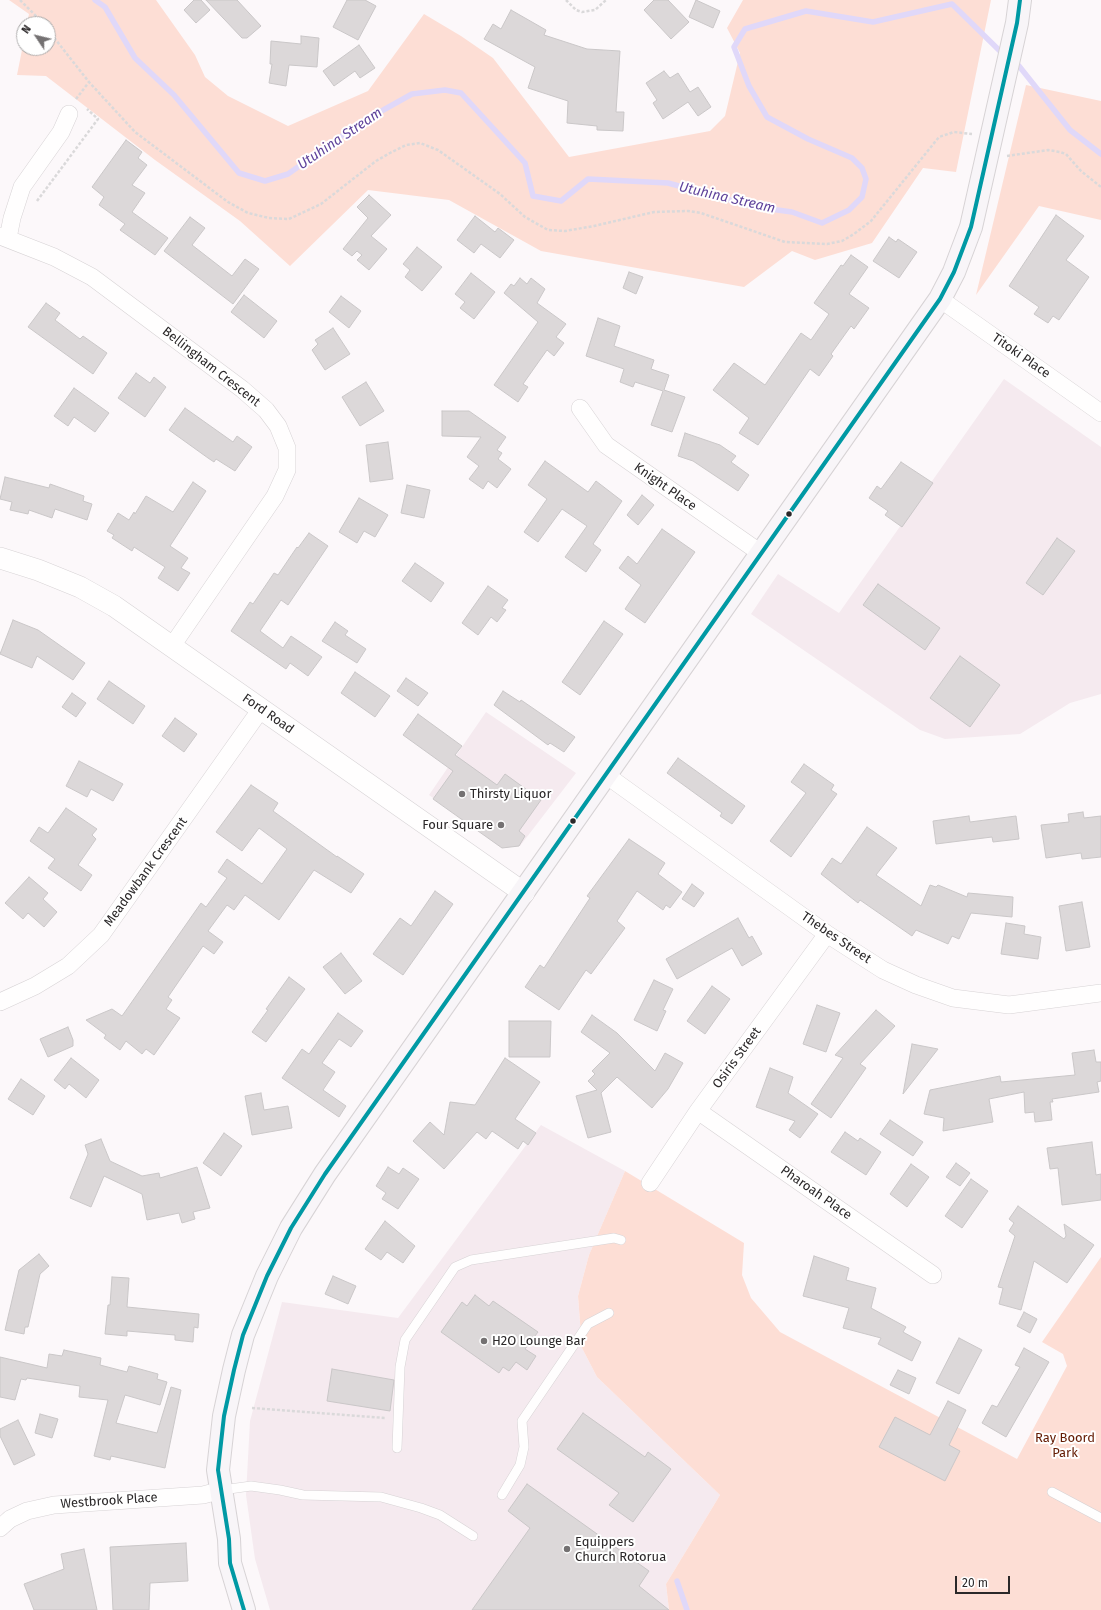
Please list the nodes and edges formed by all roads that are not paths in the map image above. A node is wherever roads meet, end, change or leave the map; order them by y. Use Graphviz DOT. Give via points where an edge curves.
graph roads {
  1 [pos="1020,0"];
  2 [pos="72,107"];
  3 [pos="4,237"];
  4 [pos="940,299"];
  5 [pos="580,408"];
  6 [pos="1101,413"];
  7 [pos="762,554"];
  8 [pos="0,558"];
  9 [pos="172,646"];
  10 [pos="261,709"];
  11 [pos="606,775"];
  12 [pos="524,893"];
  13 [pos="827,934"];
  14 [pos="1101,993"];
  15 [pos="0,1002"];
  16 [pos="698,1111"];
  17 [pos="650,1183"];
  18 [pos="621,1240"];
  19 [pos="933,1275"];
  20 [pos="609,1313"];
  21 [pos="397,1448"];
  22 [pos="222,1490"];
  23 [pos="1052,1492"];
  24 [pos="502,1496"];
  25 [pos="1101,1518"];
  26 [pos="0,1528"];
  27 [pos="473,1536"];
  28 [pos="244,1610"];
  1 -- 4 [label="main road" via="971,227 954,272"];
  2 -- 3 [label="street" via="61,132 22,187"];
  3 -- 9 [label="street, Bellingham Crescent" via="54,257 92,277 242,389 266,410 278,426 287,448 287,470 275,496"];
  4 -- 6 [label="street, Titoki Place"];
  4 -- 7 [label="main road"];
  5 -- 7 [label="street, Knight Place" via="606,445"];
  7 -- 11 [label="main road"];
  8 -- 9 [label="street, Ford Road" via="38,570 80,588 114,606"];
  9 -- 10 [label="street, Ford Road"];
  10 -- 12 [label="street, Ford Road"];
  10 -- 15 [label="street, Meadowbank Crescent" via="101,935 68,966 35,986"];
  11 -- 12 [label="main road"];
  11 -- 13 [label="street, Thebes Street"];
  12 -- 22 [label="main road" via="325,1174 291,1228 267,1276 243,1335 224,1416 218,1470"];
  13 -- 14 [label="street, Thebes Street" via="883,970 953,998 1009,1005"];
  13 -- 16 [label="street, Osiris Street"];
  16 -- 17 [label="street, Osiris Street"];
  16 -- 19 [label="street, Pharoah Place"];
  18 -- 21 [label="lane" via="614,1238 471,1260 455,1267 405,1340 400,1367"];
  20 -- 24 [label="lane" via="588,1324 522,1421 524,1447 520,1465"];
  22 -- 26 [label="street, Westbrook Place" via="203,1495 54,1505 27,1511 10,1519"];
  22 -- 27 [label="lane" via="251,1486 302,1495 382,1497 440,1515"];
  22 -- 28 [label="main road" via="230,1563"];
  23 -- 25 [label="lane"];
}
